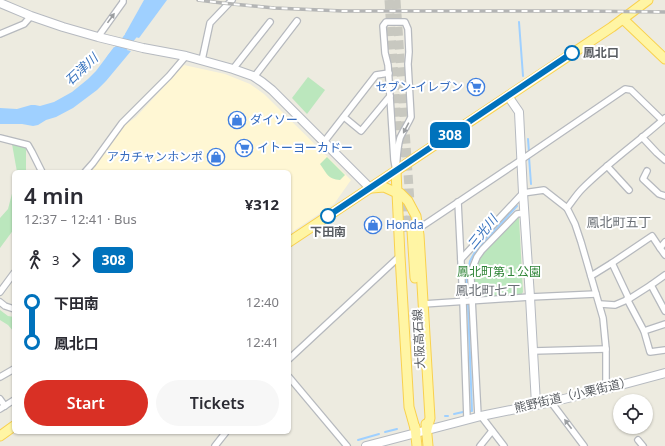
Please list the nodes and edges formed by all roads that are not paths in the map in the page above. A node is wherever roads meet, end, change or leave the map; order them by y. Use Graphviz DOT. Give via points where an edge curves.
graph roads {
  1 [pos="122,0"];
  2 [pos="232,0"];
  3 [pos="643,1"];
  4 [pos="0,3"];
  5 [pos="31,16"];
  6 [pos="623,19"];
  7 [pos="296,21"];
  8 [pos="270,22"];
  9 [pos="0,34"];
  10 [pos="98,37"];
  11 [pos="186,56"];
  12 [pos="665,59"];
  13 [pos="202,60"];
  14 [pos="233,69"];
  15 [pos="389,73"];
  16 [pos="254,77"];
  17 [pos="390,96"];
  18 [pos="508,96"];
  19 [pos="344,117"];
  20 [pos="664,119"];
  21 [pos="642,137"];
  22 [pos="0,138"];
  23 [pos="324,142"];
  24 [pos="523,159"];
  25 [pos="665,160"];
  26 [pos="607,166"];
  27 [pos="41,170"];
  28 [pos="87,170"];
  29 [pos="396,170"];
  30 [pos="647,171"];
  31 [pos="370,188"];
  32 [pos="629,190"];
  33 [pos="523,192"];
  34 [pos="397,193"];
  35 [pos="665,196"];
  36 [pos="458,202"];
  37 [pos="566,208"];
  38 [pos="524,213"];
  39 [pos="411,231"];
  40 [pos="291,241"];
  41 [pos="665,242"];
  42 [pos="660,248"];
  43 [pos="665,255"];
  44 [pos="400,256"];
  45 [pos="461,259"];
  46 [pos="612,263"];
  47 [pos="12,276"];
  48 [pos="591,276"];
  49 [pos="665,276"];
  50 [pos="651,285"];
  51 [pos="0,292"];
  52 [pos="596,294"];
  53 [pos="530,297"];
  54 [pos="628,299"];
  55 [pos="468,301"];
  56 [pos="0,302"];
  57 [pos="423,304"];
  58 [pos="600,304"];
  59 [pos="12,309"];
  60 [pos="665,311"];
  61 [pos="665,324"];
  62 [pos="644,331"];
  63 [pos="606,349"];
  64 [pos="665,350"];
  65 [pos="533,351"];
  66 [pos="291,357"];
  67 [pos="12,370"];
  68 [pos="665,373"];
  69 [pos="0,377"];
  70 [pos="291,379"];
  71 [pos="606,389"];
  72 [pos="0,399"];
  73 [pos="12,401"];
  74 [pos="551,402"];
  75 [pos="536,404"];
  76 [pos="2,408"];
  77 [pos="479,416"];
  78 [pos="468,419"];
  79 [pos="12,427"];
  80 [pos="427,429"];
  81 [pos="416,432"];
  82 [pos="492,432"];
  83 [pos="224,434"];
  84 [pos="0,436"];
  85 [pos="638,440"];
  86 [pos="215,446"];
  87 [pos="347,446"];
  88 [pos="366,446"];
  89 [pos="417,446"];
  90 [pos="428,446"];
  91 [pos="480,446"];
  92 [pos="504,446"];
  93 [pos="584,446"];
  94 [pos="643,446"];
  10 -- 1 [label="street, one-way" via="124,2"];
  2 -- 13 [label="street" via="210,23"];
  3 -- 6 [label="main road"];
  4 -- 5 [label="street"];
  5 -- 9 [label="street" via="24,24"];
  5 -- 10 [label="street"];
  6 -- 12 [label="main road"];
  6 -- 18 [label="main road"];
  7 -- 16 [label="street"];
  8 -- 14 [label="street"];
  10 -- 11 [label="street"];
  11 -- 13 [label="street"];
  11 -- 28 [label="street" via="122,123"];
  13 -- 14 [label="street"];
  14 -- 16 [label="street"];
  15 -- 17 [label="street"];
  15 -- 19 [label="street" via="376,75"];
  15 -- 29 [label="street, one-way" via="383,26 386,22 405,22 410,52 408,64 411,117 399,142"];
  16 -- 23 [label="street" via="272,90"];
  17 -- 19 [label="street" via="361,131"];
  17 -- 29 [label="street"];
  18 -- 24 [label="street" via="519,112"];
  18 -- 29 [label="main road"];
  19 -- 23 [label="street"];
  20 -- 21 [label="street"];
  20 -- 24 [label="street" via="631,90 626,89"];
  21 -- 25 [label="street"];
  21 -- 26 [label="street"];
  22 -- 27 [label="street" via="28,145"];
  23 -- 31 [label="street"];
  24 -- 33 [label="street"];
  24 -- 36 [label="street"];
  26 -- 32 [label="street"];
  26 -- 37 [label="street"];
  29 -- 31 [label="main road"];
  29 -- 34 [label="main road"];
  30 -- 35 [label="street" via="643,179 659,194"];
  31 -- 34 [label="main road" via="384,187"];
  31 -- 40 [label="main road"];
  33 -- 37 [label="street" via="544,190"];
  33 -- 38 [label="street"];
  33 -- 45 [label="street"];
  34 -- 39 [label="main road" via="408,201 416,216"];
  34 -- 44 [label="main road"];
  36 -- 39 [label="street"];
  36 -- 45 [label="street"];
  37 -- 48 [label="street" via="575,224"];
  38 -- 53 [label="street"];
  38 -- 55 [label="street" via="517,214 477,257"];
  39 -- 57 [label="main road"];
  39 -- 80 [label="main road, 大阪高石線" via="423,405"];
  39 -- 81 [label="main road, 大阪高石線"];
  41 -- 42 [label="street"];
  42 -- 43 [label="street"];
  42 -- 46 [label="street" via="652,236"];
  44 -- 66 [label="street"];
  44 -- 81 [label="main road" via="409,407"];
  45 -- 55 [label="street"];
  46 -- 48 [label="street"];
  46 -- 54 [label="street"];
  47 -- 51 [label="street"];
  48 -- 52 [label="street"];
  49 -- 50 [label="street"];
  50 -- 54 [label="street"];
  50 -- 60 [label="street"];
  52 -- 53 [label="street"];
  52 -- 58 [label="street"];
  53 -- 55 [label="street"];
  53 -- 65 [label="street"];
  54 -- 58 [label="street" via="615,305"];
  54 -- 62 [label="street"];
  55 -- 57 [label="street"];
  55 -- 77 [label="street"];
  55 -- 78 [label="street"];
  56 -- 59 [label="street"];
  57 -- 80 [label="main road" via="430,415"];
  58 -- 63 [label="street"];
  61 -- 62 [label="street"];
  62 -- 64 [label="street" via="650,352"];
  63 -- 65 [label="street"];
  63 -- 71 [label="street"];
  65 -- 75 [label="street"];
  67 -- 69 [label="street"];
  68 -- 71 [label="street, 熊野街道（小栗街道）"];
  70 -- 87 [label="street"];
  71 -- 74 [label="street, 熊野街道（小栗街道）"];
  72 -- 76 [label="street"];
  73 -- 76 [label="street"];
  74 -- 75 [label="street, 熊野街道（小栗街道）"];
  93 -- 74 [label="street, one-way"];
  75 -- 77 [label="street, 熊野街道（小栗街道）"];
  77 -- 78 [label="street, 熊野街道（小栗街道）"];
  77 -- 82 [label="street"];
  78 -- 80 [label="street, 熊野街道（小栗街道）"];
  79 -- 84 [label="main road"];
  80 -- 81 [label="street"];
  80 -- 90 [label="main road, 大阪高石線"];
  81 -- 88 [label="street"];
  81 -- 89 [label="main road, 大阪高石線"];
  82 -- 91 [label="street"];
  82 -- 92 [label="street"];
  83 -- 86 [label="street"];
  85 -- 94 [label="street"];
}
